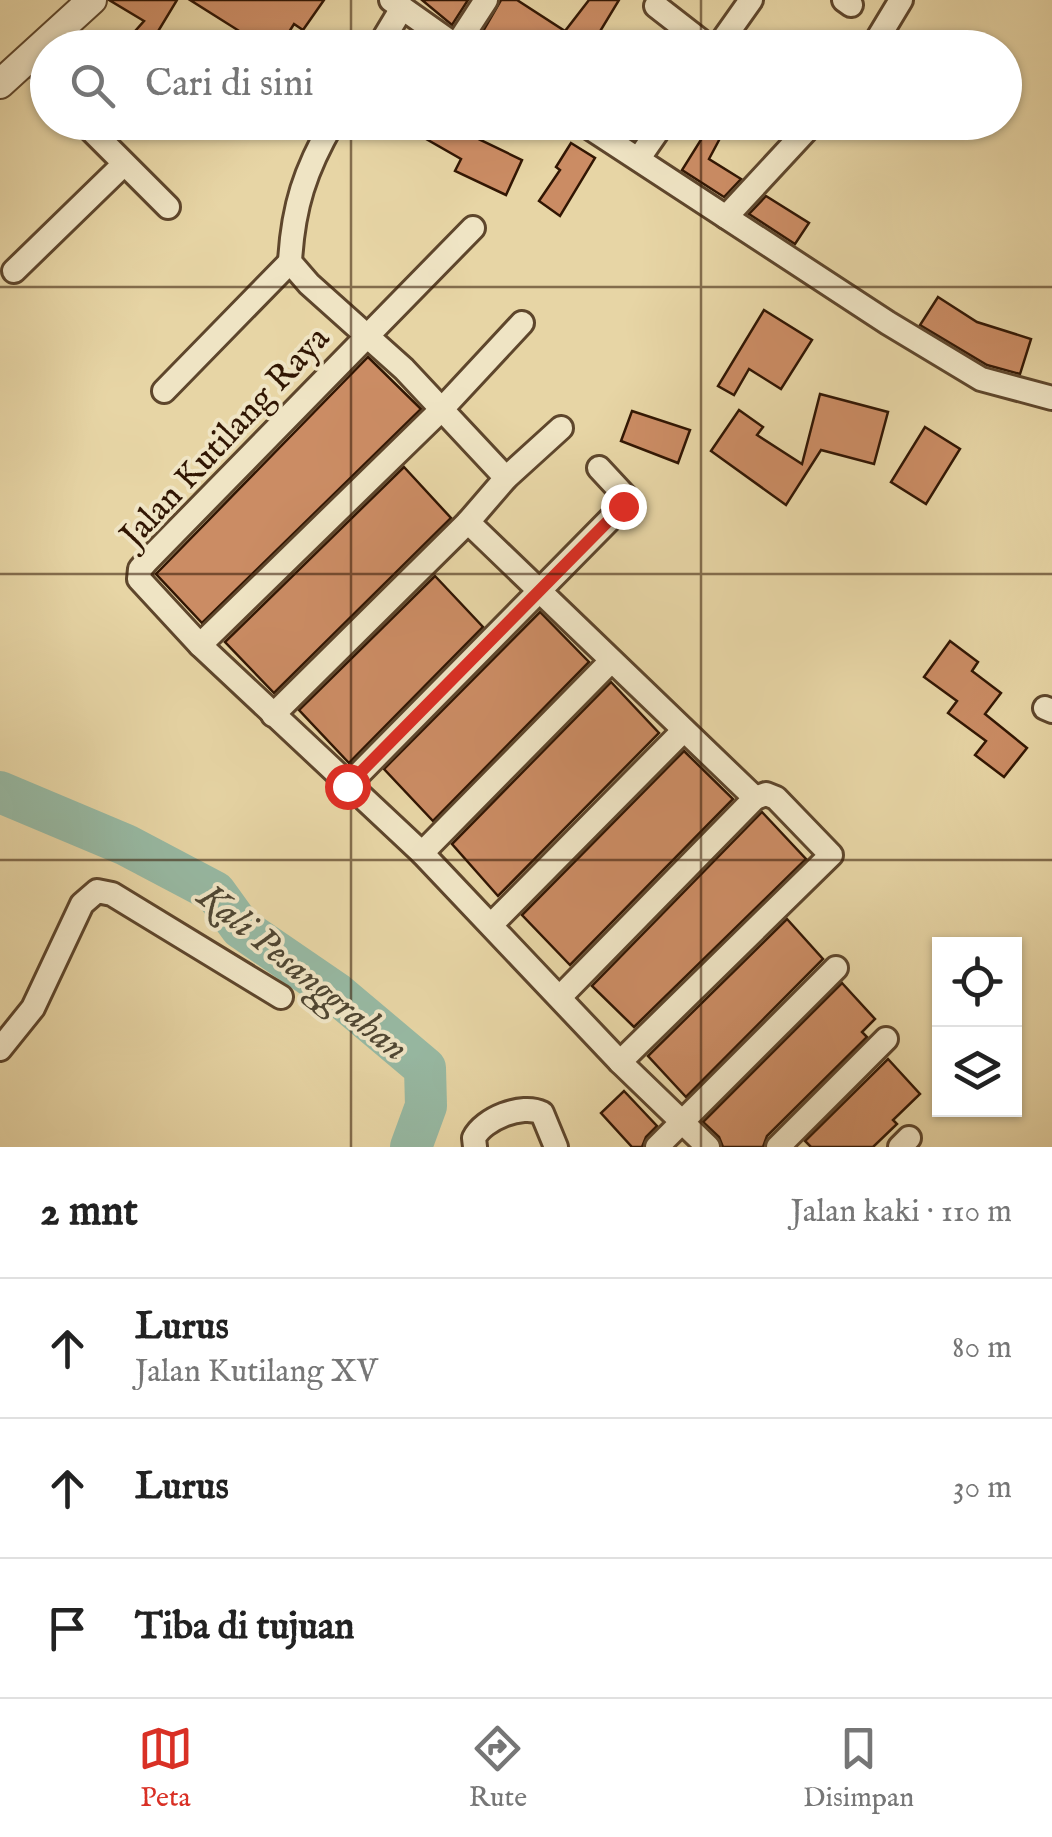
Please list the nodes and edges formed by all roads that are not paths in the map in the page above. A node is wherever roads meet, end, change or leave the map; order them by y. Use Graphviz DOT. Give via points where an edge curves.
graph roads {
  1 [pos="92,0"];
  2 [pos="486,0"];
  3 [pos="752,0"];
  4 [pos="902,0"];
  5 [pos="396,4"];
  6 [pos="656,6"];
  7 [pos="69,30"];
  8 [pos="385,30"];
  9 [pos="433,30"];
  10 [pos="468,30"];
  11 [pos="689,30"];
  12 [pos="728,30"];
  13 [pos="883,30"];
  14 [pos="30,72"];
  15 [pos="0,84"];
  16 [pos="101,140"];
  17 [pos="323,140"];
  18 [pos="610,140"];
  19 [pos="652,140"];
  20 [pos="797,140"];
  21 [pos="640,158"];
  22 [pos="124,164"];
  23 [pos="168,207"];
  24 [pos="726,217"];
  25 [pos="473,228"];
  26 [pos="290,262"];
  27 [pos="14,271"];
  28 [pos="522,322"];
  29 [pos="368,335"];
  30 [pos="164,391"];
  31 [pos="1052,398"];
  32 [pos="442,409"];
  33 [pos="561,428"];
  34 [pos="599,468"];
  35 [pos="506,478"];
  36 [pos="468,522"];
  37 [pos="539,590"];
  38 [pos="200,645"];
  39 [pos="610,660"];
  40 [pos="273,716"];
  41 [pos="683,731"];
  42 [pos="347,786"];
  43 [pos="755,798"];
  44 [pos="422,852"];
  45 [pos="492,924"];
  46 [pos="836,968"];
  47 [pos="560,997"];
  48 [pos="281,998"];
  49 [pos="886,1039"];
  50 [pos="0,1049"];
  51 [pos="620,1062"];
  52 [pos="680,1122"];
  53 [pos="476,1147"];
  54 [pos="556,1147"];
  55 [pos="657,1147"];
  56 [pos="708,1147"];
  57 [pos="778,1147"];
  1 -- 7 [label="street"];
  2 -- 10 [label="street"];
  3 -- 12 [label="street"];
  4 -- 13 [label="street"];
  5 -- 8 [label="street"];
  5 -- 9 [label="street"];
  6 -- 11 [label="street"];
  14 -- 15 [label="street"];
  16 -- 22 [label="street"];
  17 -- 26 [label="street" via="303,178"];
  18 -- 21 [label="street"];
  19 -- 21 [label="street"];
  20 -- 24 [label="street"];
  21 -- 24 [label="street"];
  22 -- 23 [label="street"];
  22 -- 27 [label="street"];
  24 -- 31 [label="street" via="981,380"];
  25 -- 29 [label="street, Jalan Kutilang Raya"];
  26 -- 29 [label="street"];
  26 -- 30 [label="street"];
  28 -- 32 [label="street"];
  29 -- 32 [label="street"];
  29 -- 38 [label="street, Jalan Kutilang Raya" via="140,570 145,588"];
  32 -- 35 [label="street"];
  32 -- 38 [label="street"];
  33 -- 35 [label="street"];
  34 -- 37 [label="street" via="625,502"];
  35 -- 36 [label="street"];
  36 -- 37 [label="street"];
  36 -- 40 [label="street"];
  37 -- 39 [label="street"];
  37 -- 42 [label="street"];
  38 -- 40 [label="street"];
  39 -- 41 [label="street"];
  39 -- 44 [label="street"];
  40 -- 42 [label="street"];
  41 -- 43 [label="street"];
  41 -- 45 [label="street"];
  42 -- 44 [label="street"];
  43 -- 47 [label="street"];
  43 -- 51 [label="street" via="776,798 831,855"];
  44 -- 45 [label="street"];
  45 -- 47 [label="street"];
  46 -- 52 [label="street"];
  47 -- 51 [label="street"];
  48 -- 50 [label="street" via="97,891 82,904 33,1008"];
  49 -- 57 [label="street"];
  51 -- 52 [label="street"];
  52 -- 55 [label="street"];
  52 -- 56 [label="street"];
  53 -- 54 [label="street" via="482,1125 524,1108 542,1112"];
}
